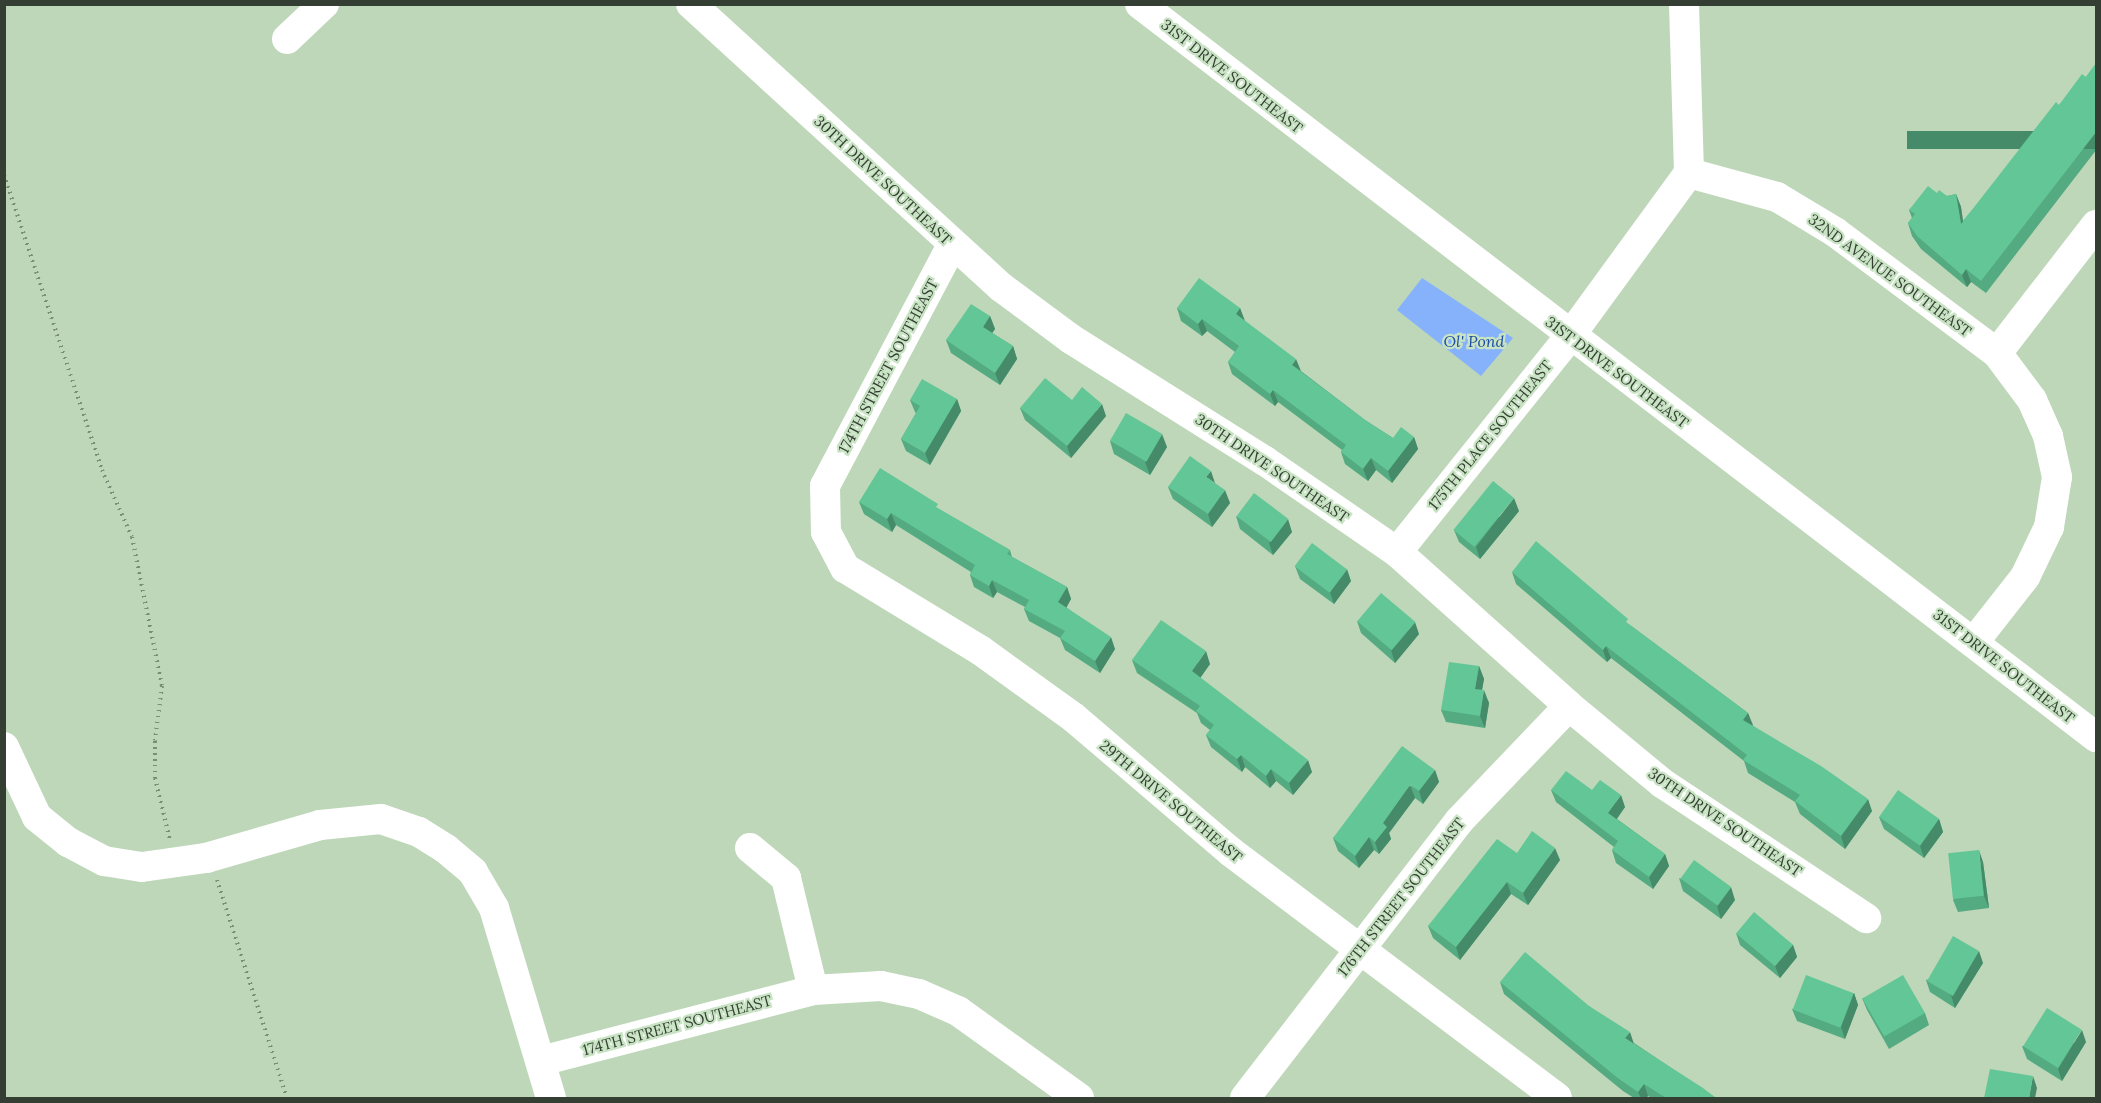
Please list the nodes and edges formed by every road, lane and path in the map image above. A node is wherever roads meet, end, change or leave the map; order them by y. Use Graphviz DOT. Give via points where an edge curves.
graph roads {
  1 [pos="324,4"];
  2 [pos="691,4"];
  3 [pos="1140,4"];
  4 [pos="1684,4"];
  5 [pos="287,39"];
  6 [pos="1689,172"];
  7 [pos="4,175"];
  8 [pos="2097,225"];
  9 [pos="952,245"];
  10 [pos="1570,336"];
  11 [pos="1997,353"];
  12 [pos="825,486"];
  13 [pos="1397,552"];
  14 [pos="1974,642"];
  15 [pos="1569,706"];
  16 [pos="2097,737"];
  17 [pos="4,747"];
  18 [pos="750,848"];
  19 [pos="211,856"];
  20 [pos="176,862"];
  21 [pos="1866,918"];
  22 [pos="1360,950"];
  23 [pos="813,990"];
  24 [pos="540,1061"];
  25 [pos="287,1098"];
  26 [pos="551,1098"];
  27 [pos="1079,1098"];
  28 [pos="1245,1098"];
  29 [pos="1557,1098"];
  1 -- 5 [label="street"];
  2 -- 9 [label="street, 30TH DRIVE SOUTHEAST"];
  3 -- 10 [label="street, 31ST DRIVE SOUTHEAST"];
  4 -- 6 [label="street"];
  6 -- 10 [label="street, 175TH PLACE SOUTHEAST"];
  6 -- 11 [label="street, 32ND AVENUE SOUTHEAST" via="1777,197 1835,232"];
  7 -- 20 [label="path" via="102,470 132,537 162,686 155,778"];
  8 -- 11 [label="street"];
  9 -- 12 [label="street, 174TH STREET SOUTHEAST"];
  9 -- 13 [label="street, 30TH DRIVE SOUTHEAST" via="1071,339 1265,461"];
  10 -- 13 [label="street, 175TH PLACE SOUTHEAST"];
  10 -- 14 [label="street, 31ST DRIVE SOUTHEAST"];
  11 -- 14 [label="street, 32ND AVENUE SOUTHEAST" via="2032,400 2049,436 2057,477 2049,527 2025,577"];
  12 -- 22 [label="street, 29TH DRIVE SOUTHEAST" via="826,532 845,568 980,650 1073,717 1230,852"];
  13 -- 15 [label="street, 30TH DRIVE SOUTHEAST"];
  14 -- 16 [label="street, 31ST DRIVE SOUTHEAST"];
  15 -- 21 [label="street, 30TH DRIVE SOUTHEAST" via="1662,783"];
  15 -- 22 [label="street, 176TH STREET SOUTHEAST" via="1459,821"];
  17 -- 20 [label="street" via="37,817 68,842 104,861 142,867"];
  18 -- 23 [label="street" via="786,878"];
  19 -- 20 [label="street"];
  19 -- 24 [label="street" via="320,825 381,819 419,832 473,872 494,908"];
  19 -- 25 [label="path" via="228,924"];
  22 -- 28 [label="street, 176TH STREET SOUTHEAST"];
  22 -- 29 [label="street, 29TH DRIVE SOUTHEAST"];
  23 -- 24 [label="street, 174TH STREET SOUTHEAST"];
  23 -- 27 [label="street, 174TH STREET SOUTHEAST" via="881,986 919,994 958,1011"];
  24 -- 26 [label="street"];
}
